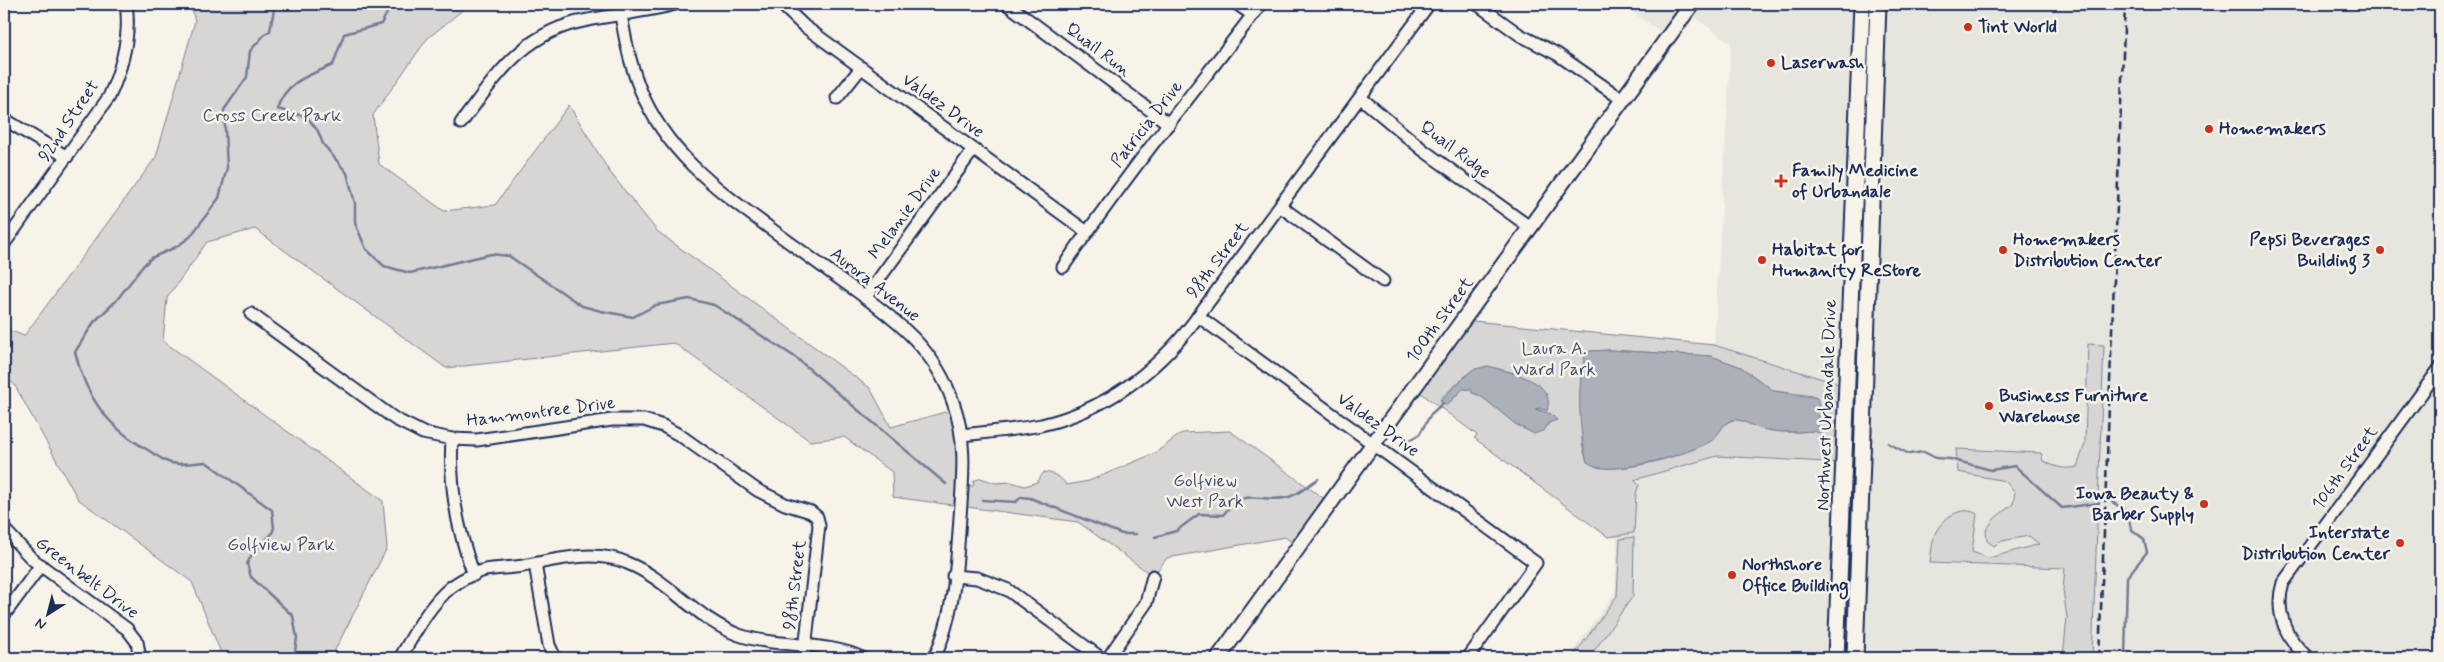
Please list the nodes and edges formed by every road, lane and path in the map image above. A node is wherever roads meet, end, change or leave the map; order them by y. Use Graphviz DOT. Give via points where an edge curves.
graph roads {
  1 [pos="126,4"];
  2 [pos="674,4"];
  3 [pos="781,4"];
  4 [pos="1007,4"];
  5 [pos="1237,4"];
  6 [pos="1261,4"];
  7 [pos="1429,4"];
  8 [pos="1478,4"];
  9 [pos="1692,4"];
  10 [pos="1862,4"];
  11 [pos="1878,4"];
  12 [pos="620,10"];
  13 [pos="1253,15"];
  14 [pos="861,68"];
  15 [pos="837,98"];
  16 [pos="1360,98"];
  17 [pos="1623,100"];
  18 [pos="4,119"];
  19 [pos="461,123"];
  20 [pos="1169,124"];
  21 [pos="974,150"];
  22 [pos="67,157"];
  23 [pos="1280,206"];
  24 [pos="1530,228"];
  25 [pos="1087,232"];
  26 [pos="4,244"];
  27 [pos="1063,267"];
  28 [pos="1384,281"];
  29 [pos="865,298"];
  30 [pos="251,314"];
  31 [pos="1198,316"];
  32 [pos="2440,368"];
  33 [pos="962,435"];
  34 [pos="452,439"];
  35 [pos="1374,444"];
  36 [pos="816,516"];
  37 [pos="4,529"];
  38 [pos="535,564"];
  39 [pos="41,565"];
  40 [pos="474,575"];
  41 [pos="954,576"];
  42 [pos="1153,576"];
  43 [pos="4,615"];
  44 [pos="805,653"];
  45 [pos="140,658"];
  46 [pos="400,658"];
  47 [pos="555,658"];
  48 [pos="862,658"];
  49 [pos="934,658"];
  50 [pos="1102,658"];
  51 [pos="1108,658"];
  52 [pos="1218,658"];
  53 [pos="1468,658"];
  54 [pos="1836,658"];
  55 [pos="1854,658"];
  56 [pos="2308,658"];
  1 -- 22 [label="street, 92nd Street" via="126,43 117,79"];
  2 -- 12 [label="street"];
  3 -- 14 [label="street, Valdez Drive" via="804,26"];
  4 -- 20 [label="street, Quail Run"];
  5 -- 13 [label="street"];
  6 -- 13 [label="street, Patricia Drive"];
  7 -- 16 [label="street, 98th Street"];
  8 -- 17 [label="street"];
  9 -- 17 [label="street, 100th Street"];
  10 -- 54 [label="main road, Northwest Urbandale Drive"];
  11 -- 55 [label="main road, Northwest Urbandale Drive"];
  12 -- 19 [label="street" via="571,24 516,54"];
  12 -- 29 [label="street, Aurora Avenue" via="641,91 666,136 692,167"];
  13 -- 20 [label="street, Patricia Drive"];
  14 -- 15 [label="street"];
  14 -- 21 [label="street, Valdez Drive"];
  16 -- 23 [label="street, 98th Street"];
  16 -- 24 [label="street, Quail Ridge" via="1423,150"];
  17 -- 24 [label="street, 100th Street"];
  18 -- 22 [label="street"];
  20 -- 25 [label="street, Patricia Drive"];
  21 -- 25 [label="street, Valdez Drive"];
  21 -- 29 [label="street, Melanie Drive"];
  22 -- 26 [label="street, 92nd Street"];
  23 -- 28 [label="street"];
  23 -- 31 [label="street, 98th Street"];
  24 -- 35 [label="street, 100th Street"];
  25 -- 27 [label="street, Patricia Drive"];
  29 -- 33 [label="street, Aurora Avenue" via="898,321 925,349 953,401"];
  30 -- 34 [label="street, Hammontree Drive" via="395,419 423,432"];
  31 -- 33 [label="street, 98th Street" via="1162,359 1134,383 1090,409 1042,424"];
  31 -- 35 [label="street, Valdez Drive"];
  32 -- 56 [label="street, 106th Street" via="2283,583 2282,620 2297,648"];
  33 -- 41 [label="street, Aurora Avenue" via="964,458"];
  34 -- 36 [label="street, Hammontree Drive" via="477,440 618,419 644,420 681,436 757,490"];
  34 -- 40 [label="street" via="456,518"];
  35 -- 52 [label="street, 100th Street"];
  35 -- 53 [label="street, Valdez Drive" via="1536,563"];
  36 -- 44 [label="street, 98th Street" via="820,525"];
  37 -- 39 [label="street, Greenbelt Drive" via="21,550"];
  38 -- 40 [label="street" via="485,570"];
  38 -- 44 [label="street" via="579,557 610,558 628,563 722,628"];
  38 -- 47 [label="street" via="549,645"];
  39 -- 43 [label="street"];
  39 -- 45 [label="street, Greenbelt Drive" via="127,629 137,642"];
  40 -- 46 [label="street" via="451,588 437,601"];
  41 -- 49 [label="street, Aurora Avenue" via="946,628"];
  41 -- 50 [label="street" via="977,578 1008,590"];
  42 -- 51 [label="street" via="1146,603"];
  44 -- 48 [label="street" via="831,650"];
}
